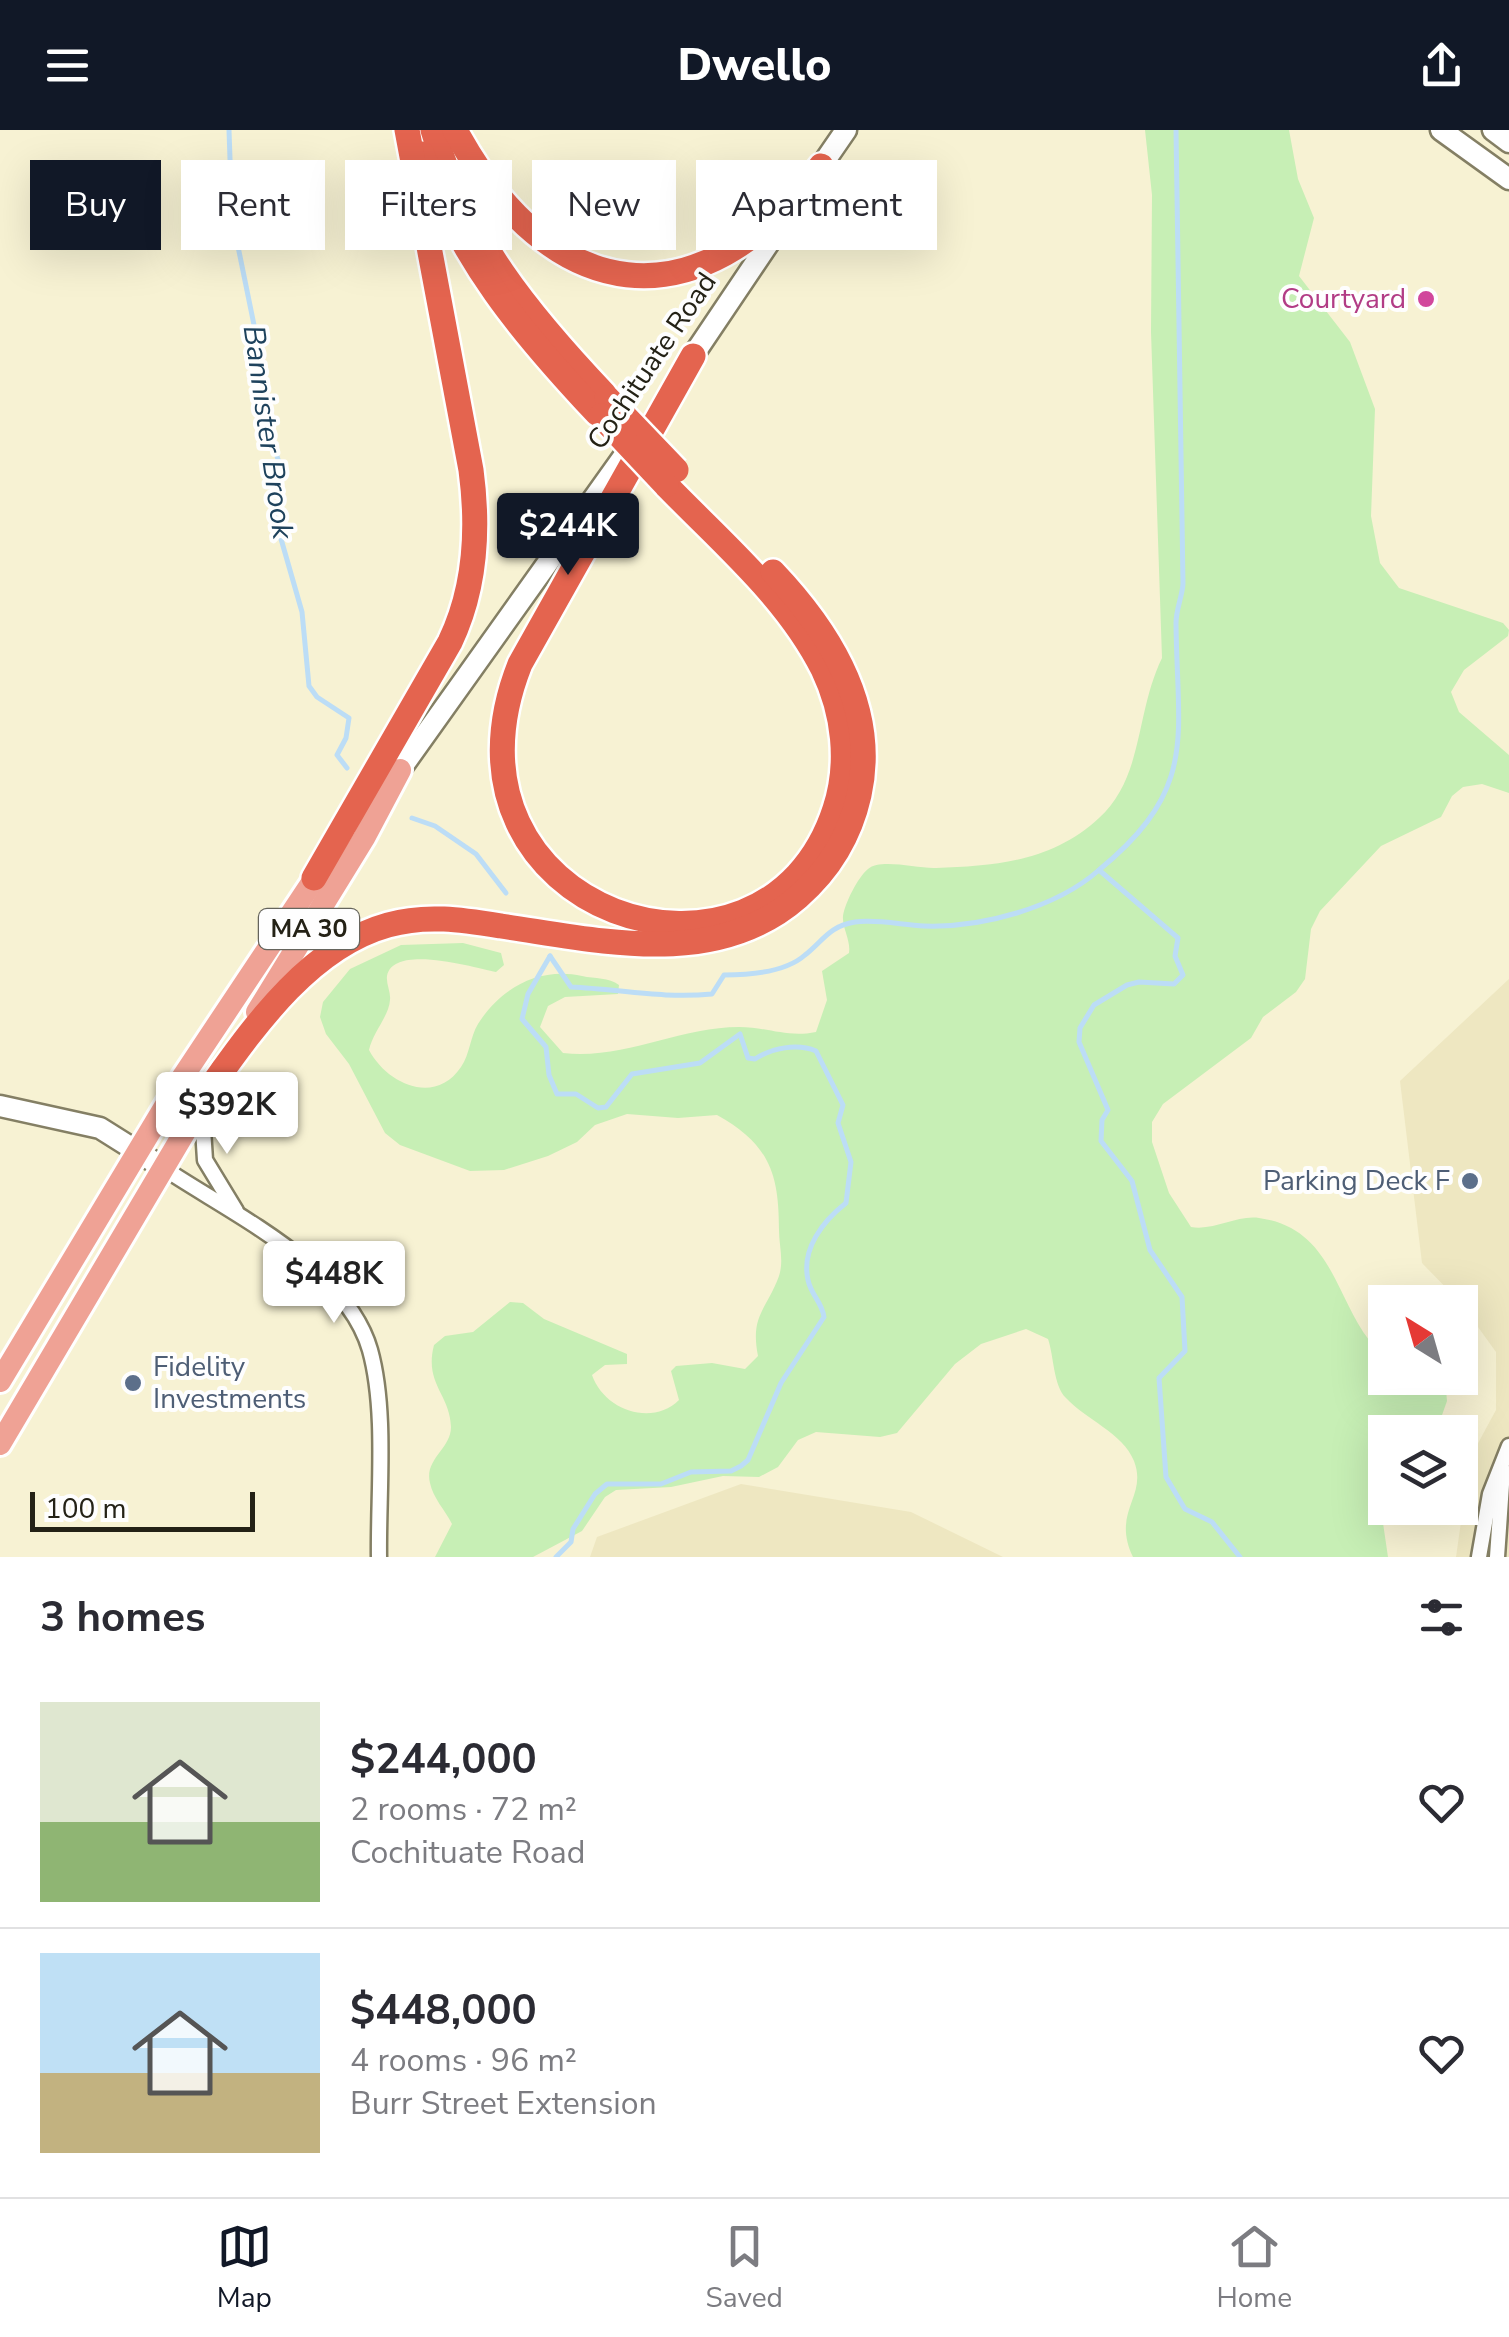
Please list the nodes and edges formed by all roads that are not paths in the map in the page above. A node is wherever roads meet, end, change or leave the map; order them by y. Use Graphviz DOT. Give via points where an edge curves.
graph roads {
  1 [pos="410,130"];
  2 [pos="433,130"];
  3 [pos="456,130"];
  4 [pos="846,130"];
  5 [pos="1441,130"];
  6 [pos="1492,130"];
  7 [pos="1509,142"];
  8 [pos="825,160"];
  9 [pos="1509,179"];
  10 [pos="736,250"];
  11 [pos="764,250"];
  12 [pos="693,356"];
  13 [pos="602,405"];
  14 [pos="671,477"];
  15 [pos="400,770"];
  16 [pos="314,878"];
  17 [pos="213,1084"];
  18 [pos="0,1106"];
  19 [pos="137,1150"];
  20 [pos="162,1166"];
  21 [pos="251,1226"];
  22 [pos="0,1381"];
  23 [pos="0,1444"];
  24 [pos="1509,1446"];
  25 [pos="1502,1464"];
  26 [pos="379,1557"];
  27 [pos="1479,1557"];
  28 [pos="1498,1557"];
  1 -- 13 [label="highway" via="485,284 515,324"];
  1 -- 16 [label="highway" via="471,470 473,566 450,642"];
  2 -- 13 [label="highway" via="462,208 503,277"];
  3 -- 10 [label="highway" via="492,190 538,236 577,261 633,275 690,270"];
  4 -- 8 [label="main road, Cochituate Road / MA 30"];
  5 -- 9 [label="main road"];
  6 -- 7 [label="main road"];
  11 -- 12 [label="main road, Cochituate Road / MA 30"];
  12 -- 14 [label="highway" via="520,664 503,749 516,817 554,874 613,913 683,924 746,908 796,873 832,818 844,748 832,692 802,634"];
  12 -- 15 [label="main road, Cochituate Road / MA 30"];
  13 -- 14 [label="highway, bridge"];
  14 -- 17 [label="highway" via="800,600 846,674 862,734 862,774 850,826 826,868 776,914 697,942 625,943 442,918 376,928 310,970"];
  15 -- 16 [label="main road, Cochituate Road / MA 30"];
  15 -- 17 [label="main road, Cochituate Road / MA 30"];
  16 -- 19 [label="main road, Cochituate Road / MA 30"];
  17 -- 20 [label="main road, Cochituate Road / MA 30"];
  17 -- 21 [label="street" via="200,1122 205,1160 222,1195"];
  18 -- 19 [label="main road" via="100,1128"];
  19 -- 20 [label="main road"];
  19 -- 22 [label="main road, Cochituate Road / MA 30"];
  20 -- 21 [label="street"];
  20 -- 23 [label="main road, Cochituate Road / MA 30"];
  21 -- 26 [label="street" via="322,1275 370,1348 377,1393"];
  24 -- 25 [label="street"];
  25 -- 27 [label="street"];
  25 -- 28 [label="street"];
}
